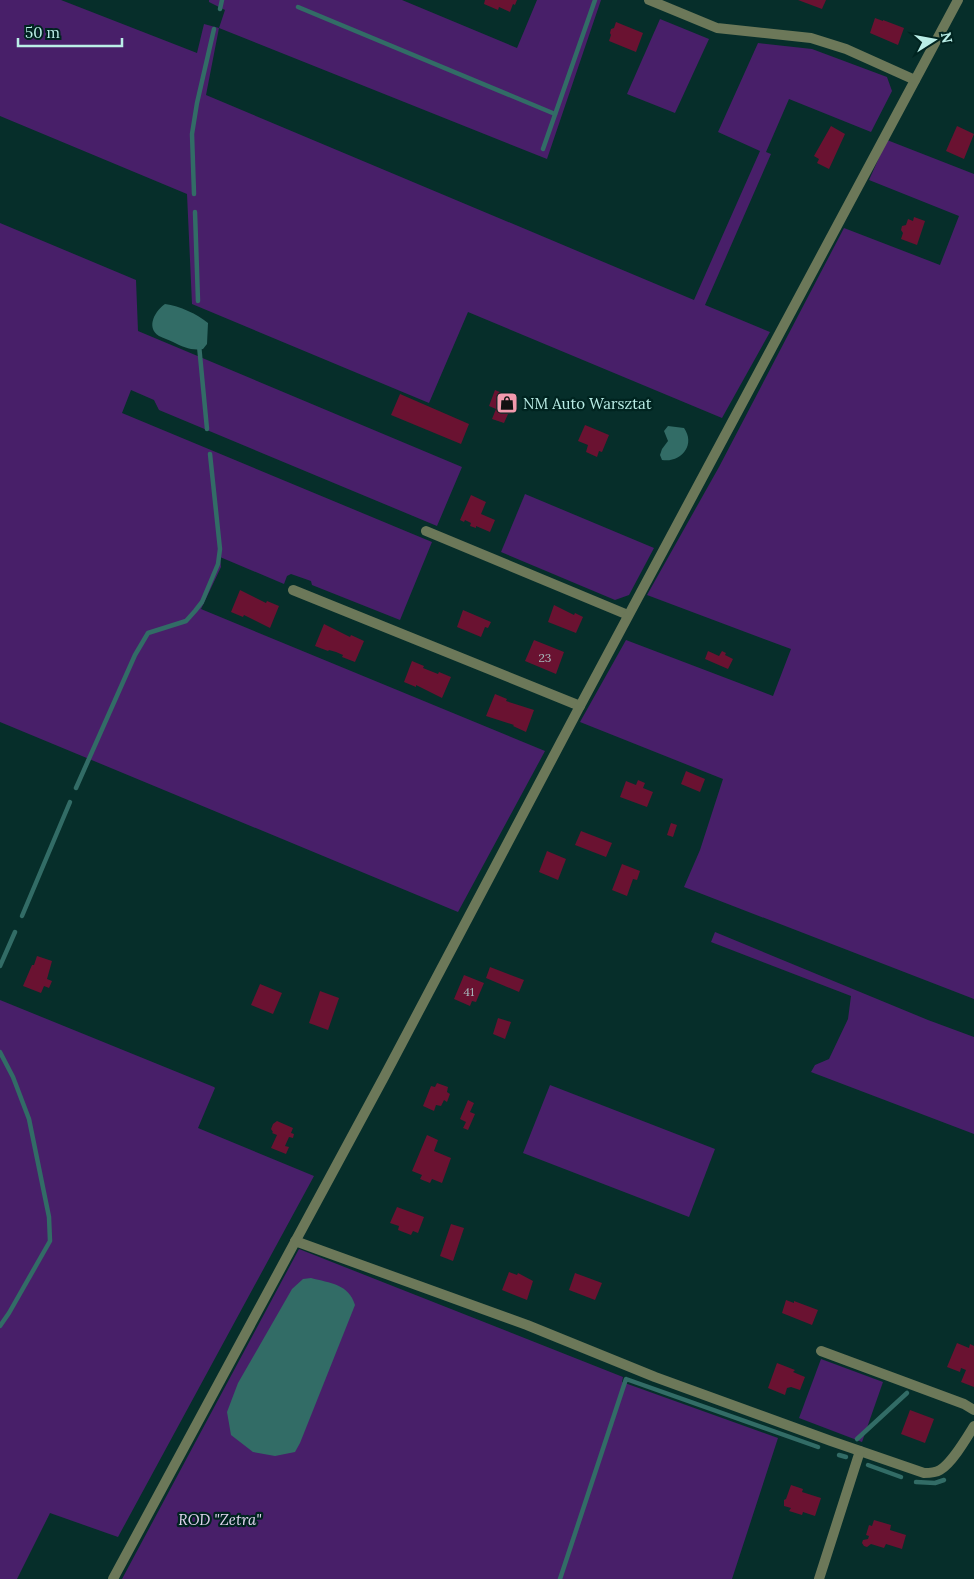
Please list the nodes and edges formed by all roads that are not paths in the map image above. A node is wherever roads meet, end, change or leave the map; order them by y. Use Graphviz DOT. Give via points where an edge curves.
graph roads {
  1 [pos="649,0"];
  2 [pos="958,0"];
  3 [pos="915,80"];
  4 [pos="426,531"];
  5 [pos="293,590"];
  6 [pos="628,616"];
  7 [pos="580,706"];
  8 [pos="295,1241"];
  9 [pos="821,1351"];
  10 [pos="974,1410"];
  11 [pos="974,1426"];
  12 [pos="860,1451"];
  13 [pos="113,1579"];
  14 [pos="819,1579"];
  1 -- 3 [label="street" via="717,28 811,38 846,48"];
  2 -- 3 [label="street"];
  3 -- 6 [label="street"];
  4 -- 6 [label="street"];
  5 -- 7 [label="street"];
  6 -- 7 [label="street"];
  7 -- 8 [label="street"];
  8 -- 12 [label="street"];
  8 -- 13 [label="street"];
  9 -- 10 [label="street"];
  11 -- 12 [label="street" via="953,1457 941,1470 933,1473 924,1473"];
  12 -- 14 [label="street"];
}
